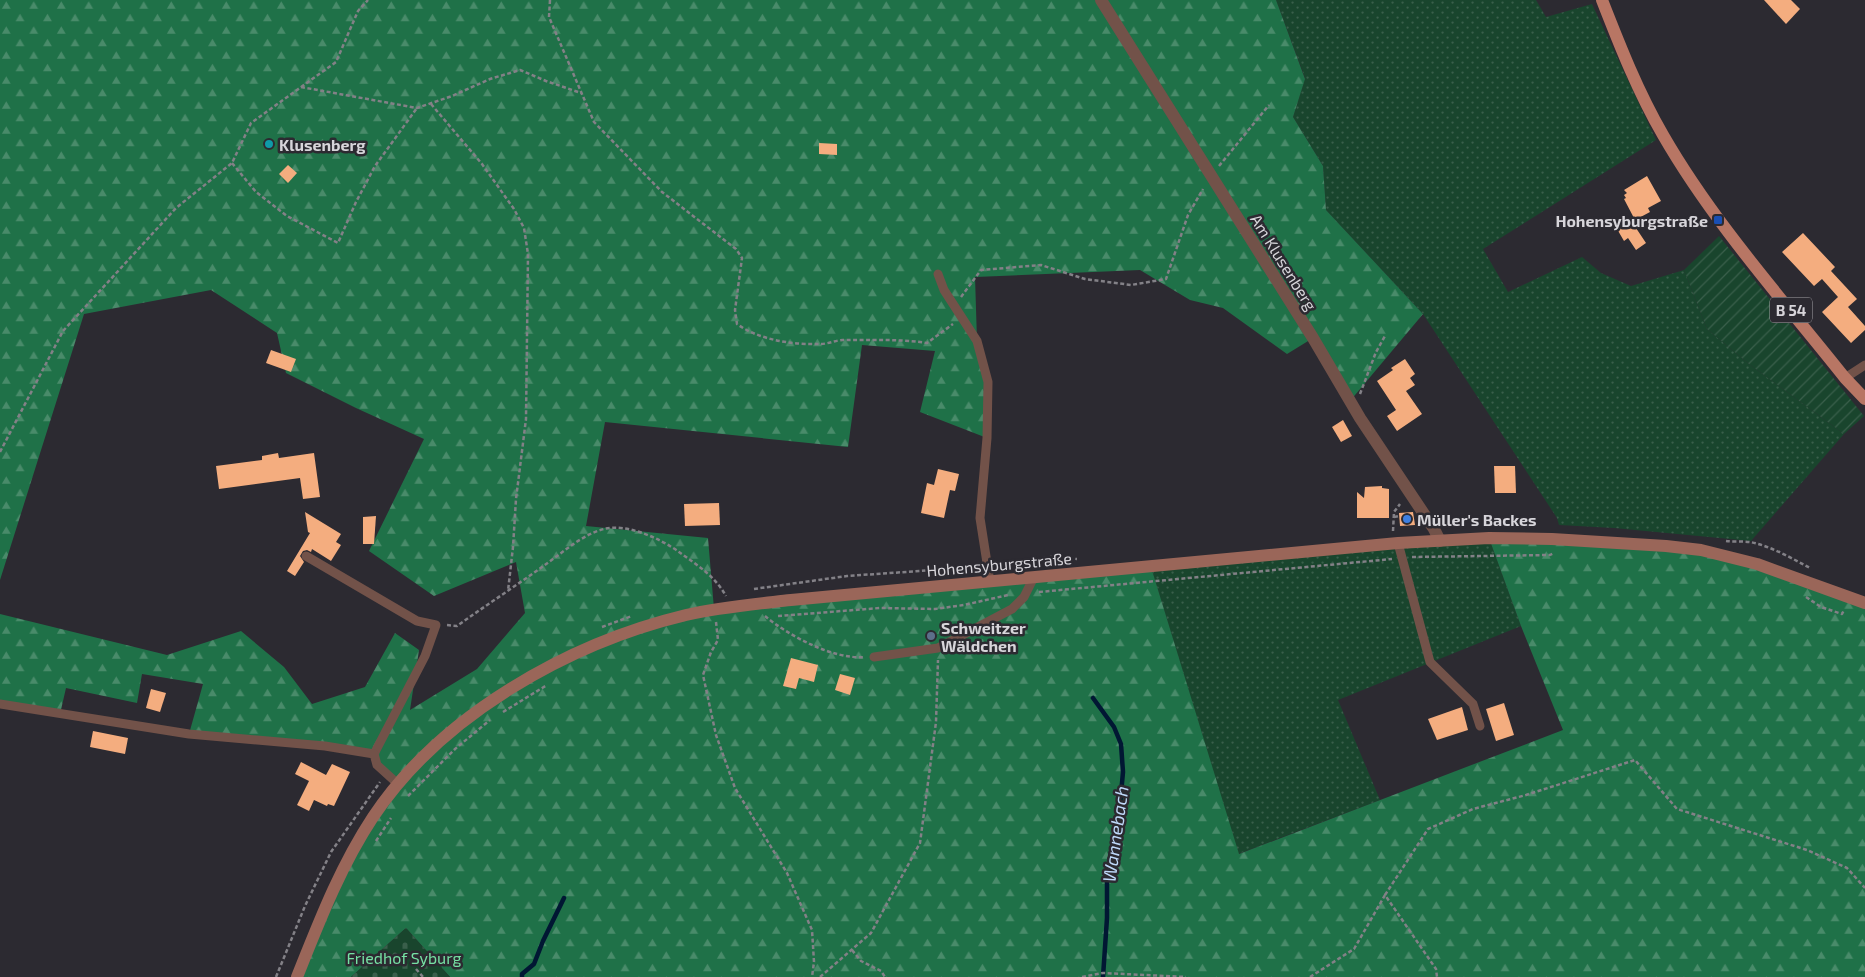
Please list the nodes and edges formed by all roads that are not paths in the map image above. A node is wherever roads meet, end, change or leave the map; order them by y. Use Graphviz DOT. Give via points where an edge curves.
graph roads {
  1 [pos="1101,0"];
  2 [pos="1602,0"];
  3 [pos="938,274"];
  4 [pos="1865,365"];
  5 [pos="1845,378"];
  6 [pos="1865,399"];
  7 [pos="1440,541"];
  8 [pos="1394,544"];
  9 [pos="306,556"];
  10 [pos="1034,577"];
  11 [pos="990,582"];
  12 [pos="1865,602"];
  13 [pos="874,657"];
  14 [pos="0,704"];
  15 [pos="1480,726"];
  16 [pos="374,754"];
  17 [pos="398,784"];
  18 [pos="296,977"];
  1 -- 7 [label="street, Am Klusenberg"];
  2 -- 5 [label="main road, B 54" via="1624,59 1663,135 1718,220"];
  3 -- 11 [label="lane" via="944,290 977,341 988,382 980,518"];
  4 -- 5 [label="lane"];
  5 -- 6 [label="main road, B 54"];
  7 -- 8 [label="main road, Hohensyburgstraße"];
  7 -- 12 [label="main road, Hohensyburgstraße" via="1488,538 1552,540 1701,550 1757,564"];
  8 -- 10 [label="main road, Hohensyburgstraße"];
  8 -- 15 [label="lane" via="1402,558 1430,662 1473,704"];
  9 -- 16 [label="lane" via="417,621 436,624 426,656"];
  10 -- 11 [label="main road, Hohensyburgstraße"];
  10 -- 13 [label="lane" via="1027,593 1012,609 938,648"];
  11 -- 17 [label="main road, Hohensyburgstraße" via="733,606 656,623 564,658 514,687 430,751"];
  14 -- 16 [label="lane" via="190,734 325,746"];
  16 -- 17 [label="lane" via="377,765"];
  17 -- 18 [label="main road, Hohensyburgstraße" via="351,856 325,906"];
}
